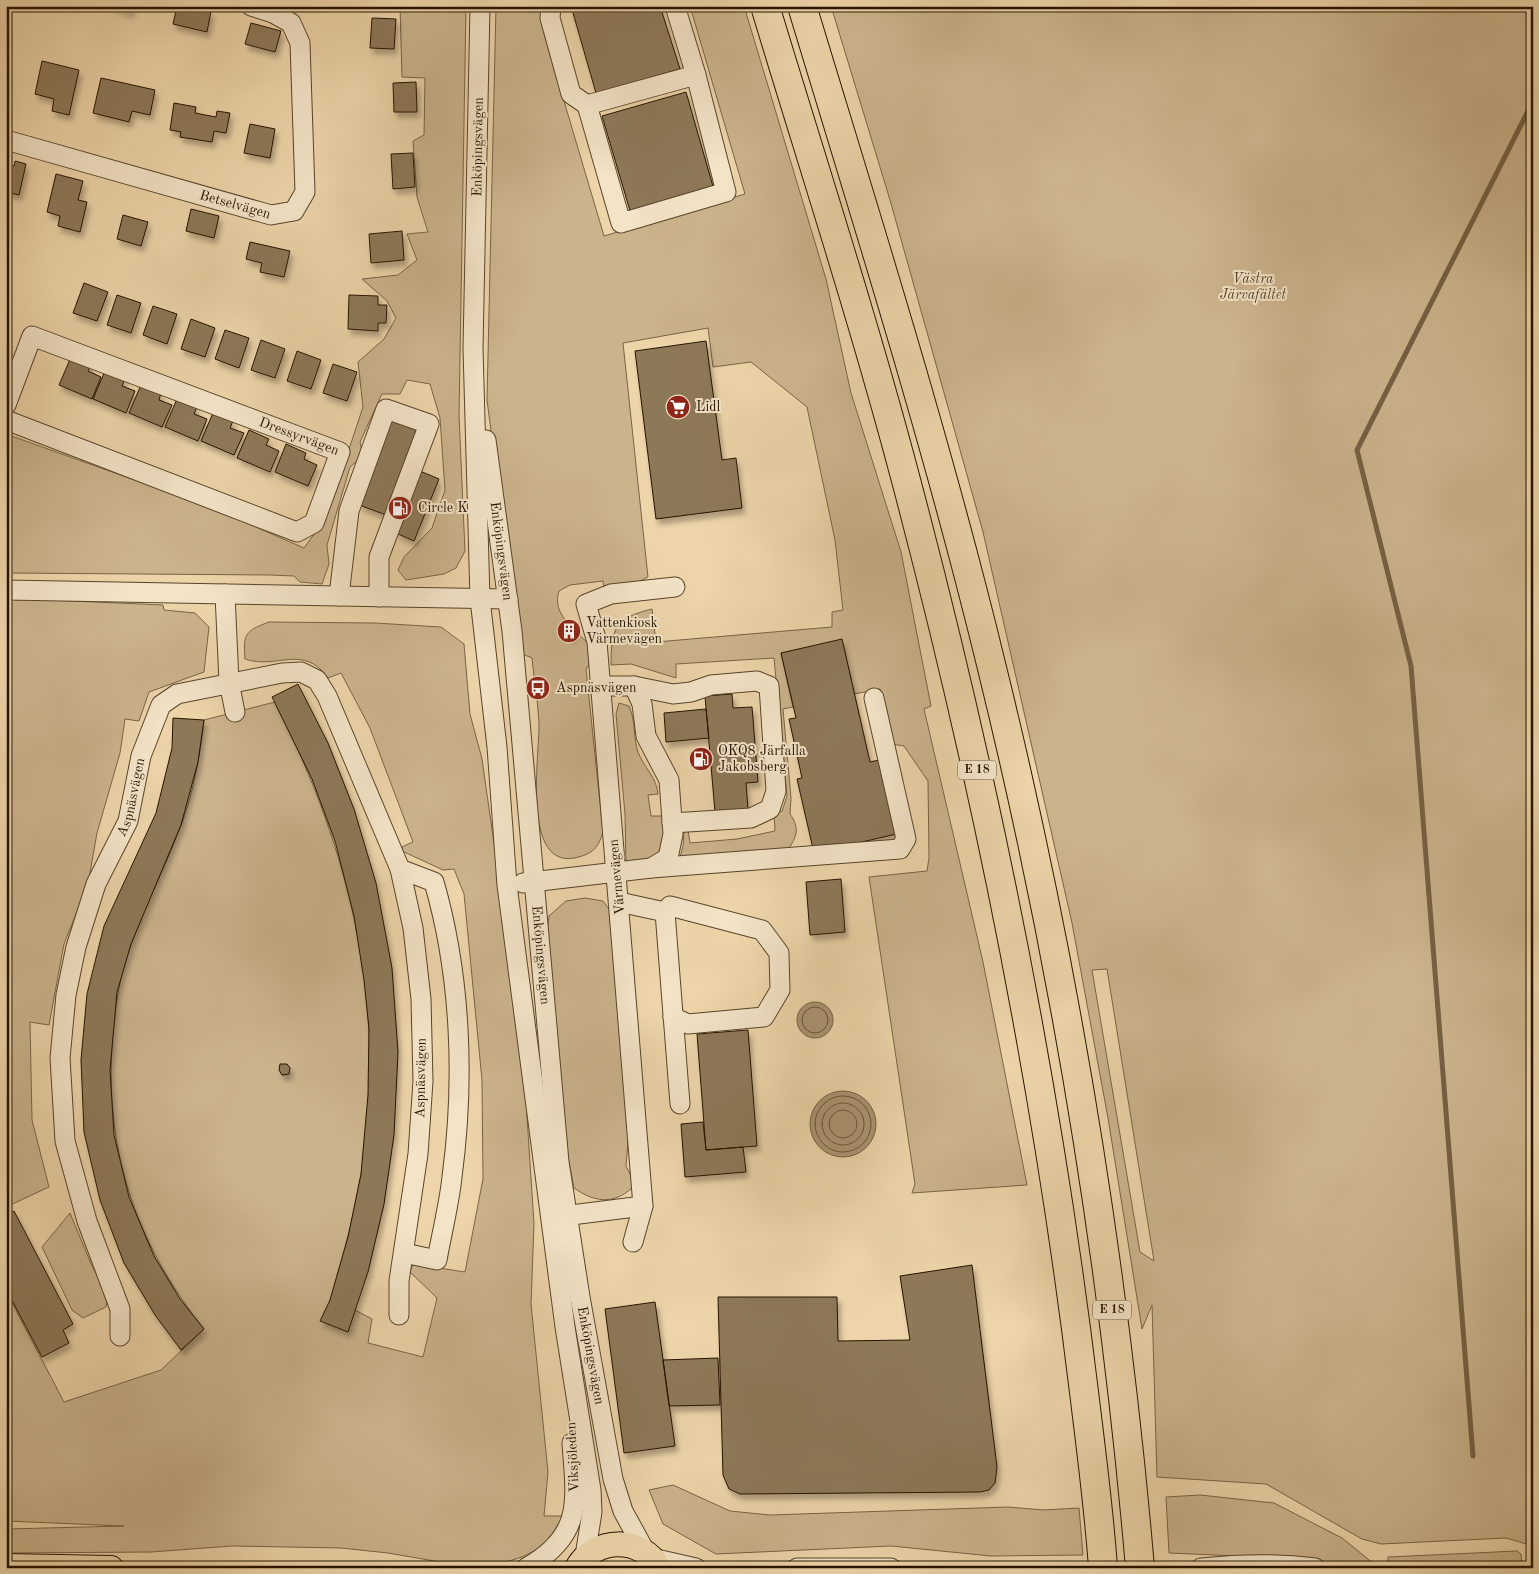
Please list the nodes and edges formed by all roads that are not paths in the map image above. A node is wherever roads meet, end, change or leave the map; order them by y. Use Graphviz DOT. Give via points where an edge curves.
graph roads {
  1 [pos="251,6"];
  2 [pos="480,6"];
  3 [pos="551,6"];
  4 [pos="675,6"];
  5 [pos="765,6"];
  6 [pos="802,6"];
  7 [pos="696,75"];
  8 [pos="587,104"];
  9 [pos="6,140"];
  10 [pos="473,348"];
  11 [pos="6,405"];
  12 [pos="6,420"];
  13 [pos="675,588"];
  14 [pos="6,590"];
  15 [pos="225,594"];
  16 [pos="339,596"];
  17 [pos="379,597"];
  18 [pos="480,599"];
  19 [pos="508,600"];
  20 [pos="229,682"];
  21 [pos="601,686"];
  22 [pos="634,686"];
  23 [pos="874,698"];
  24 [pos="235,712"];
  25 [pos="672,823"];
  26 [pos="651,868"];
  27 [pos="400,869"];
  28 [pos="616,872"];
  29 [pos="534,882"];
  30 [pos="507,885"];
  31 [pos="619,902"];
  32 [pos="665,912"];
  33 [pos="673,1016"];
  34 [pos="680,1104"];
  35 [pos="643,1206"];
  36 [pos="559,1216"];
  37 [pos="633,1242"];
  38 [pos="404,1254"];
  39 [pos="399,1315"];
  40 [pos="565,1327"];
  41 [pos="120,1336"];
  42 [pos="1139,1559"];
  43 [pos="653,1560"];
  44 [pos="1103,1560"];
  45 [pos="575,1564"];
  46 [pos="6,1566"];
  47 [pos="111,1568"];
  48 [pos="526,1568"];
  49 [pos="696,1568"];
  50 [pos="797,1568"];
  51 [pos="891,1568"];
  52 [pos="1201,1568"];
  53 [pos="1315,1568"];
  1 -- 9 [label="street, Betselvägen" via="291,23 300,43 306,192 294,211 272,216"];
  2 -- 10 [label="street, Enköpingsvägen"];
  3 -- 8 [label="street" via="550,18 571,94"];
  4 -- 7 [label="street"];
  5 -- 44 [label="highway, E 18" via="906,479 955,671 1009,915 1046,1115"];
  6 -- 42 [label="highway, E 18" via="940,469 992,666 1048,918 1110,1292"];
  7 -- 8 [label="street"];
  7 -- 8 [label="street" via="726,192 621,223"];
  10 -- 18 [label="street, Enköpingsvägen"];
  10 -- 19 [label="street, Enköpingsvägen"];
  11 -- 12 [label="street, Dressyrvägen" via="32,336 340,452 314,523 297,532"];
  13 -- 21 [label="street, Värmevägen" via="611,594 586,604 597,642"];
  14 -- 15 [label="street"];
  15 -- 16 [label="street"];
  15 -- 20 [label="street"];
  16 -- 17 [label="street"];
  16 -- 17 [label="street" via="349,511 386,409 429,424 379,558"];
  17 -- 18 [label="street"];
  18 -- 19 [label="street"];
  18 -- 30 [label="street, Enköpingsvägen" via="497,747"];
  19 -- 29 [label="street, Enköpingsvägen"];
  20 -- 24 [label="street"];
  20 -- 27 [label="street, Aspnäsvägen" via="282,672 301,672 317,680 345,734"];
  20 -- 41 [label="street, Aspnäsvägen" via="176,694 160,705 141,756 128,820 96,884 76,947 66,995 60,1058 65,1141 87,1221 120,1309"];
  21 -- 22 [label="street"];
  21 -- 28 [label="street, Värmevägen"];
  22 -- 25 [label="street" via="642,704 646,736 668,780"];
  22 -- 25 [label="street" via="673,694 711,685 757,681 769,686 776,791 770,809 751,818"];
  23 -- 26 [label="street" via="906,839 900,849"];
  25 -- 26 [label="street" via="668,858"];
  26 -- 28 [label="street"];
  27 -- 38 [label="street, Aspnäsvägen" via="413,928 421,999 423,1082 418,1154"];
  27 -- 38 [label="street" via="434,882 446,924 457,1010 459,1098 452,1177 437,1260"];
  28 -- 29 [label="street"];
  28 -- 31 [label="street, Värmevägen"];
  29 -- 30 [label="street"];
  29 -- 36 [label="street, Enköpingsvägen" via="559,1162"];
  30 -- 36 [label="street, Enköpingsvägen"];
  31 -- 32 [label="street"];
  31 -- 35 [label="street, Värmevägen"];
  32 -- 33 [label="street"];
  32 -- 33 [label="street" via="670,906 762,930 779,953 780,990 764,1017 688,1024"];
  33 -- 34 [label="street"];
  35 -- 36 [label="street"];
  35 -- 37 [label="street, Värmevägen"];
  36 -- 40 [label="street, Enköpingsvägen"];
  36 -- 43 [label="street, Enköpingsvägen" via="613,1479 623,1511"];
  38 -- 39 [label="street, Aspnäsvägen" via="399,1281"];
  40 -- 45 [label="street, Enköpingsvägen" via="592,1512"];
  40 -- 48 [label="street, Viksjöleden" via="575,1490 573,1518 564,1538 546,1557"];
  43 -- 45 [label="main road" via="637,1548 615,1544 599,1548"];
  43 -- 49 [label="street"];
  46 -- 47 [label="main road"];
  50 -- 51 [label="street"];
  52 -- 53 [label="street" via="1231,1564 1286,1564"];
}
